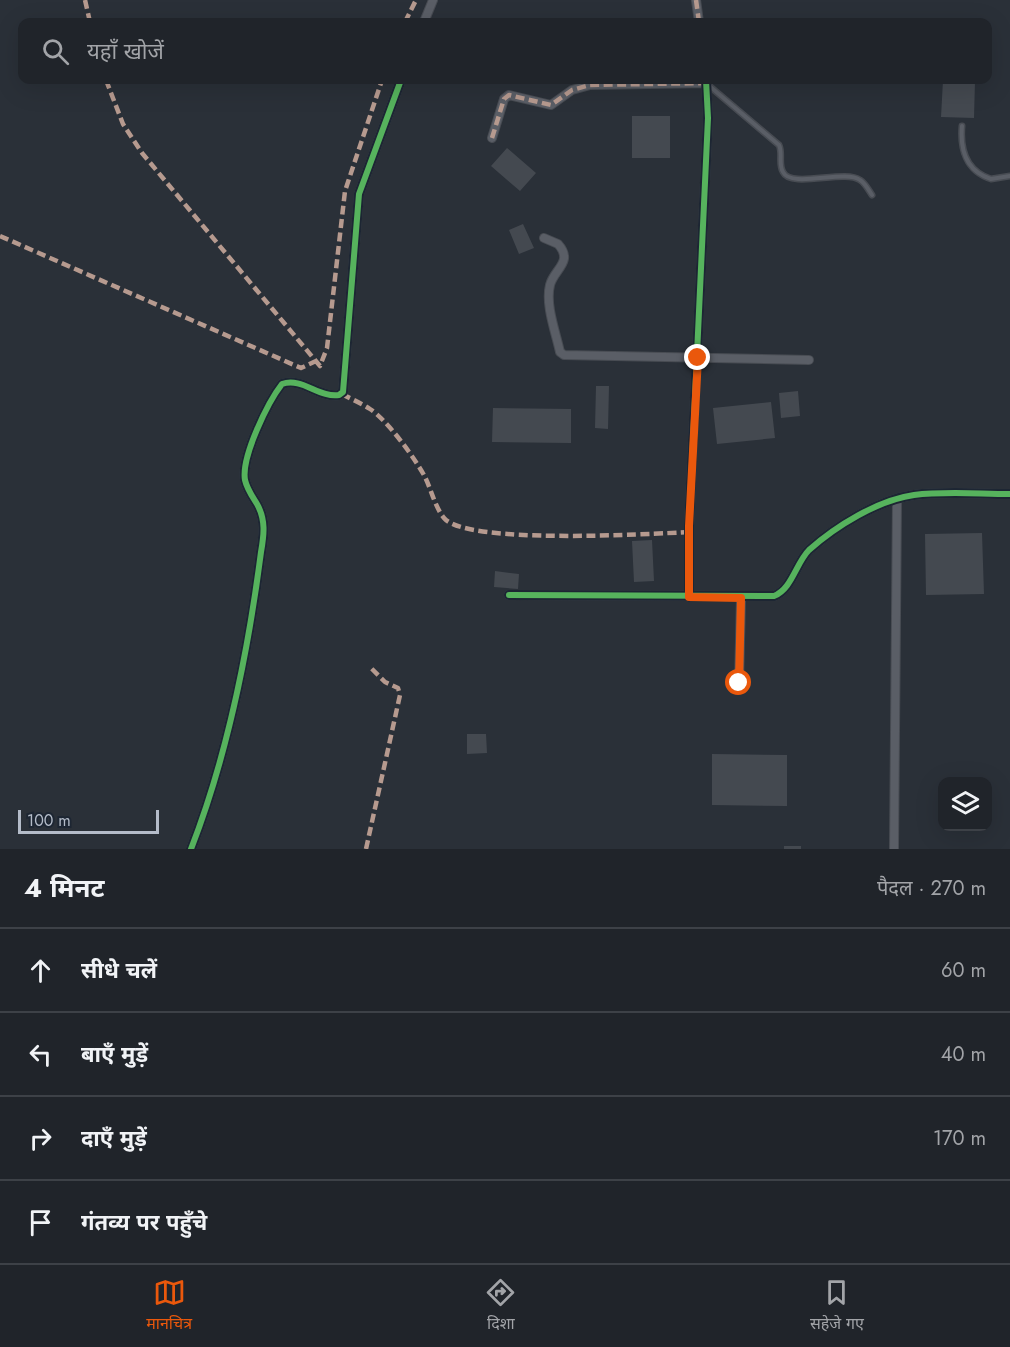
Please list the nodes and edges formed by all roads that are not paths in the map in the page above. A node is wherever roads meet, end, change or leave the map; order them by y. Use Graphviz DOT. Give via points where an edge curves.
graph roads {
  1 [pos="433,0"];
  2 [pos="696,0"];
  3 [pos="426,18"];
  4 [pos="698,18"];
  5 [pos="399,84"];
  6 [pos="619,84"];
  7 [pos="707,84"];
  8 [pos="710,84"];
  9 [pos="962,126"];
  10 [pos="492,138"];
  11 [pos="1010,176"];
  12 [pos="872,195"];
  13 [pos="544,238"];
  14 [pos="698,358"];
  15 [pos="809,360"];
  16 [pos="1010,494"];
  17 [pos="897,499"];
  18 [pos="509,595"];
  19 [pos="689,597"];
  20 [pos="741,598"];
  21 [pos="739,683"];
  22 [pos="191,849"];
  23 [pos="894,849"];
  1 -- 3 [label="street"];
  2 -- 4 [label="street"];
  5 -- 22 [label="street" via="359,194 343,392 328,396 296,383 282,384 244,459 248,489 264,523 261,554 244,664 230,724"];
  6 -- 10 [label="street" via="572,90 550,105 509,95 504,99"];
  7 -- 14 [label="street"];
  8 -- 12 [label="lane" via="779,145 786,176 852,177 862,181"];
  9 -- 11 [label="lane" via="962,150 975,171 991,179"];
  13 -- 14 [label="street" via="558,244 565,256 549,292 561,354"];
  14 -- 15 [label="street"];
  14 -- 19 [label="street"];
  16 -- 17 [label="street" via="938,494"];
  17 -- 20 [label="street" via="863,514 810,550 779,594"];
  17 -- 23 [label="street"];
  18 -- 19 [label="street"];
  19 -- 20 [label="street"];
  20 -- 21 [label="street"];
}
